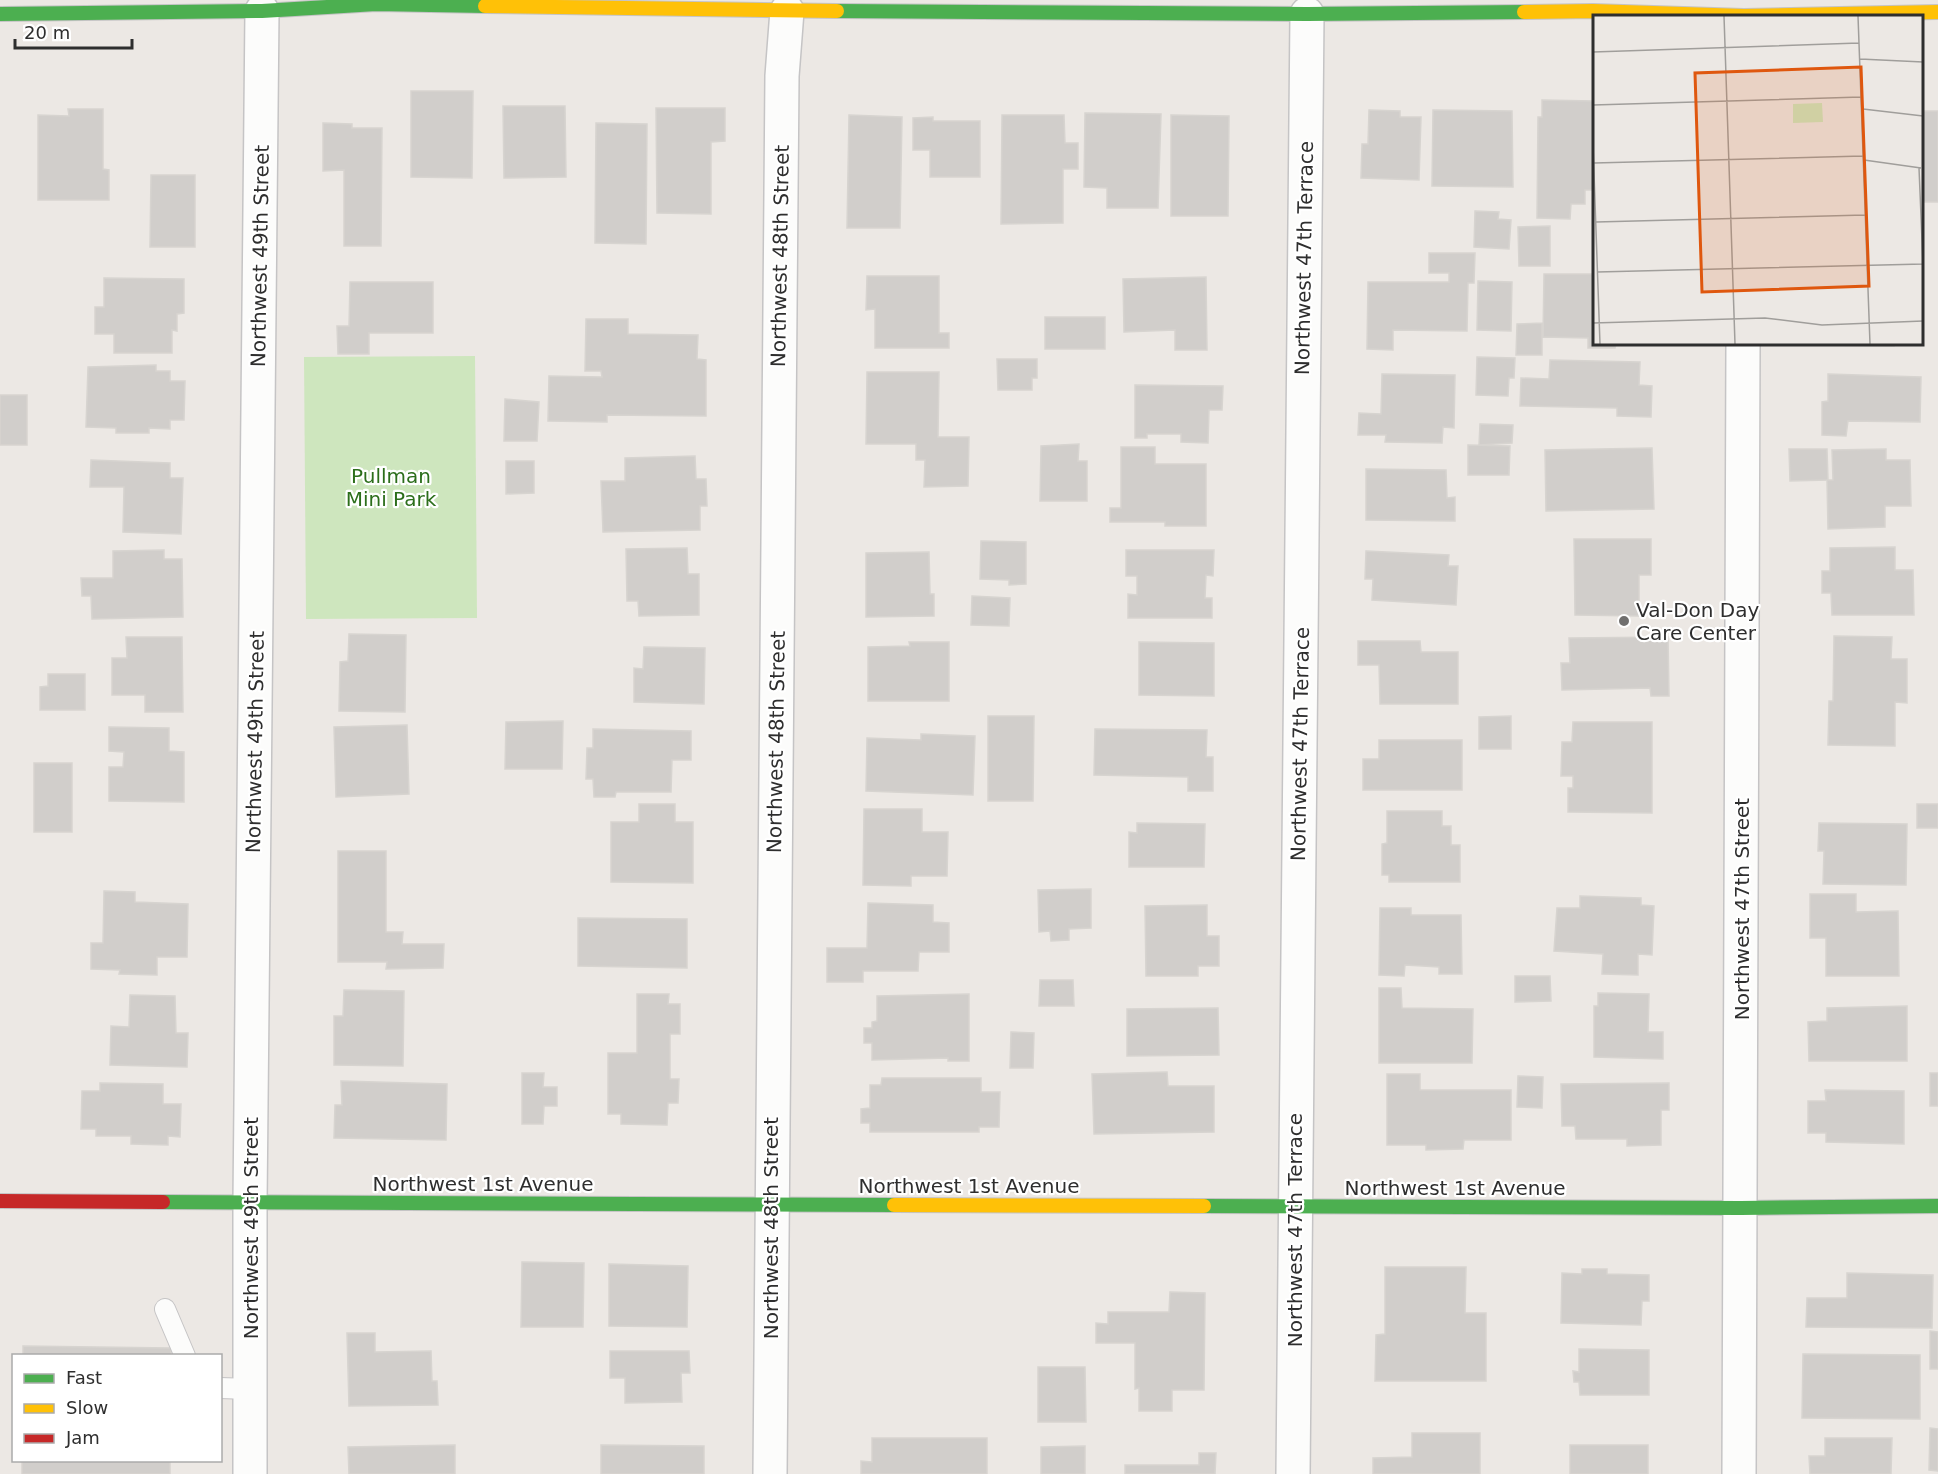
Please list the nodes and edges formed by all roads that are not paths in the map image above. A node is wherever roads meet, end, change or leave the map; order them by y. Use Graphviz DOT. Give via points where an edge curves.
graph roads {
  1 [pos="376,2"];
  2 [pos="824,5"];
  3 [pos="262,11"];
  4 [pos="787,11"];
  5 [pos="1744,11"];
  6 [pos="1938,12"];
  7 [pos="0,14"];
  8 [pos="1306,14"];
  9 [pos="1743,345"];
  10 [pos="0,1201"];
  11 [pos="250,1203"];
  12 [pos="771,1205"];
  13 [pos="1938,1206"];
  14 [pos="1295,1207"];
  15 [pos="1741,1208"];
  16 [pos="165,1309"];
  17 [pos="184,1354"];
  18 [pos="235,1388"];
  19 [pos="250,1474"];
  20 [pos="770,1474"];
  21 [pos="1293,1474"];
  22 [pos="1739,1474"];
  1 -- 3 [label="main road"];
  1 -- 4 [label="main road"];
  2 -- 4 [label="main road"];
  2 -- 8 [label="main road"];
  3 -- 7 [label="main road"];
  3 -- 11 [label="street, Northwest 49th Street"];
  4 -- 12 [label="street, Northwest 48th Street" via="782,76"];
  5 -- 6 [label="main road"];
  5 -- 8 [label="main road"];
  8 -- 14 [label="street, Northwest 47th Terrace"];
  9 -- 15 [label="street, Northwest 47th Street"];
  10 -- 11 [label="main road, Northwest 1st Avenue"];
  11 -- 12 [label="main road, Northwest 1st Avenue"];
  11 -- 18 [label="street, Northwest 49th Street"];
  12 -- 14 [label="main road, Northwest 1st Avenue"];
  12 -- 20 [label="street, Northwest 48th Street"];
  13 -- 15 [label="main road, Northwest 1st Avenue"];
  14 -- 15 [label="main road, Northwest 1st Avenue"];
  14 -- 21 [label="street, Northwest 47th Terrace"];
  15 -- 22 [label="street, Northwest 47th Street"];
  16 -- 17 [label="lane"];
  18 -- 19 [label="street, Northwest 49th Street"];
}
